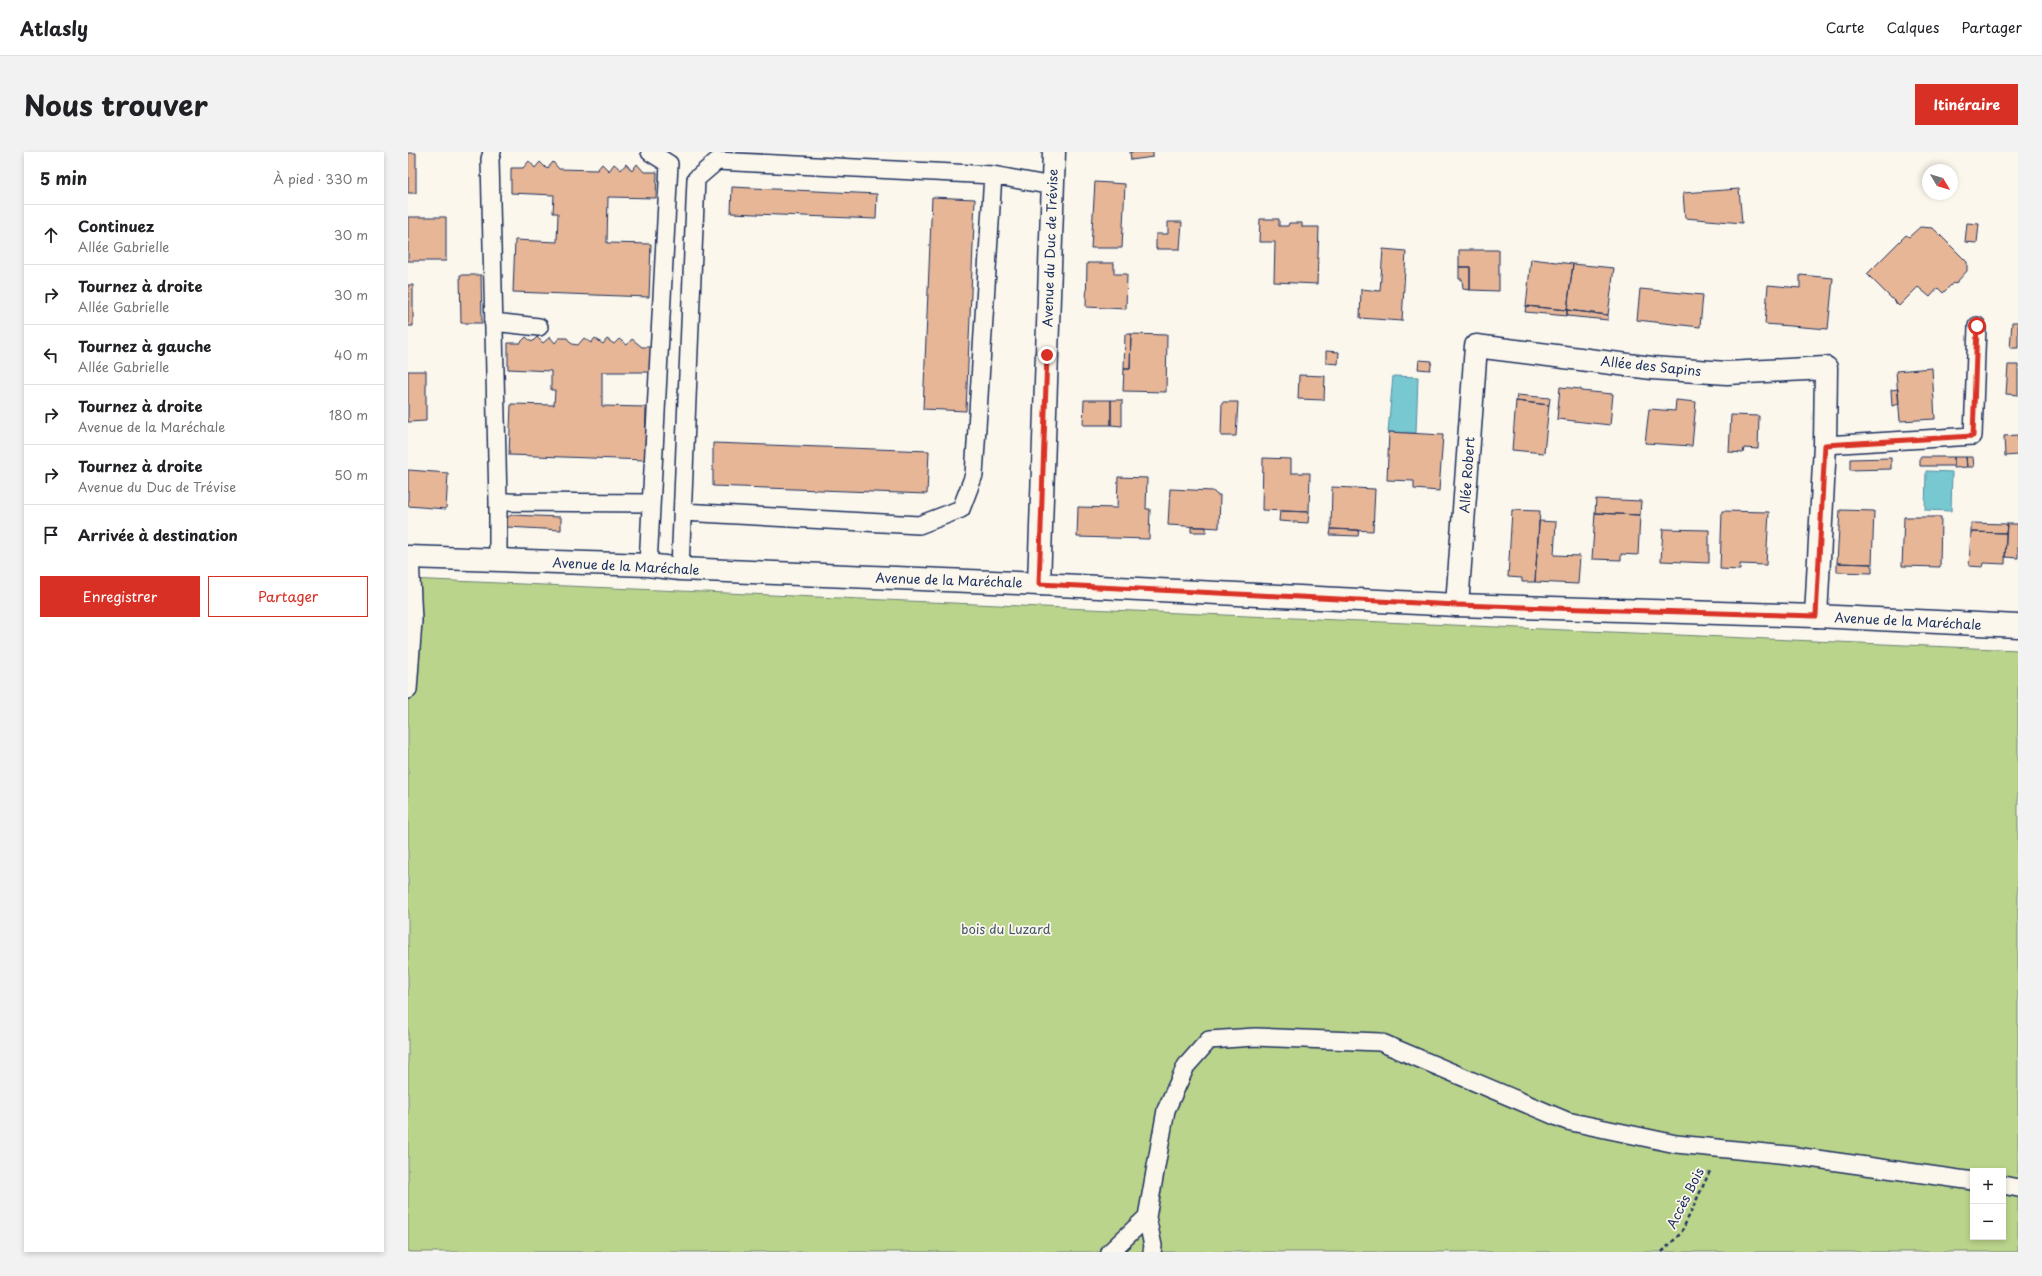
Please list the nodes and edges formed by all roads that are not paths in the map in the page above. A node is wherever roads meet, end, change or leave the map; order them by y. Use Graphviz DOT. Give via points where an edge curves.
graph roads {
  1 [pos="492,152"];
  2 [pos="650,152"];
  3 [pos="1054,152"];
  4 [pos="993,175"];
  5 [pos="1052,186"];
  6 [pos="493,322"];
  7 [pos="1977,326"];
  8 [pos="539,327"];
  9 [pos="1476,346"];
  10 [pos="1825,445"];
  11 [pos="498,502"];
  12 [pos="651,503"];
  13 [pos="682,512"];
  14 [pos="409,557"];
  15 [pos="498,560"];
  16 [pos="648,565"];
  17 [pos="680,569"];
  18 [pos="1039,584"];
  19 [pos="1457,605"];
  20 [pos="1816,616"];
  21 [pos="2018,626"];
  22 [pos="408,690"];
  23 [pos="1970,1181"];
  24 [pos="2006,1186"];
  25 [pos="2018,1188"];
  26 [pos="1147,1217"];
  27 [pos="1110,1252"];
  28 [pos="1152,1252"];
  1 -- 6 [label="lane" via="490,159"];
  2 -- 12 [label="lane" via="669,164"];
  3 -- 5 [label="street, Avenue du Duc de Trévise"];
  4 -- 5 [label="lane"];
  4 -- 13 [label="lane" via="974,475 961,510 919,525"];
  4 -- 13 [label="lane" via="717,161 696,179"];
  5 -- 18 [label="street, Avenue du Duc de Trévise"];
  6 -- 8 [label="lane"];
  6 -- 11 [label="lane"];
  7 -- 10 [label="lane" via="1973,436"];
  9 -- 10 [label="street, Allée des Sapins" via="1652,368 1727,373 1826,368"];
  9 -- 19 [label="street, Allée Robert"];
  10 -- 20 [label="street"];
  11 -- 12 [label="lane"];
  11 -- 15 [label="lane"];
  12 -- 16 [label="lane"];
  13 -- 17 [label="lane"];
  14 -- 15 [label="street, Avenue de la Maréchale"];
  14 -- 22 [label="lane" via="413,621"];
  15 -- 16 [label="street, Avenue de la Maréchale"];
  16 -- 17 [label="street, Avenue de la Maréchale"];
  17 -- 18 [label="street, Avenue de la Maréchale"];
  18 -- 19 [label="street, Avenue de la Maréchale"];
  19 -- 20 [label="street, Avenue de la Maréchale"];
  20 -- 21 [label="street, Avenue de la Maréchale"];
  23 -- 26 [label="lane" via="1676,1144 1567,1121 1380,1042 1255,1037 1209,1040 1186,1066 1166,1110"];
  24 -- 25 [label="lane"];
  26 -- 27 [label="lane"];
  26 -- 28 [label="lane"];
}
